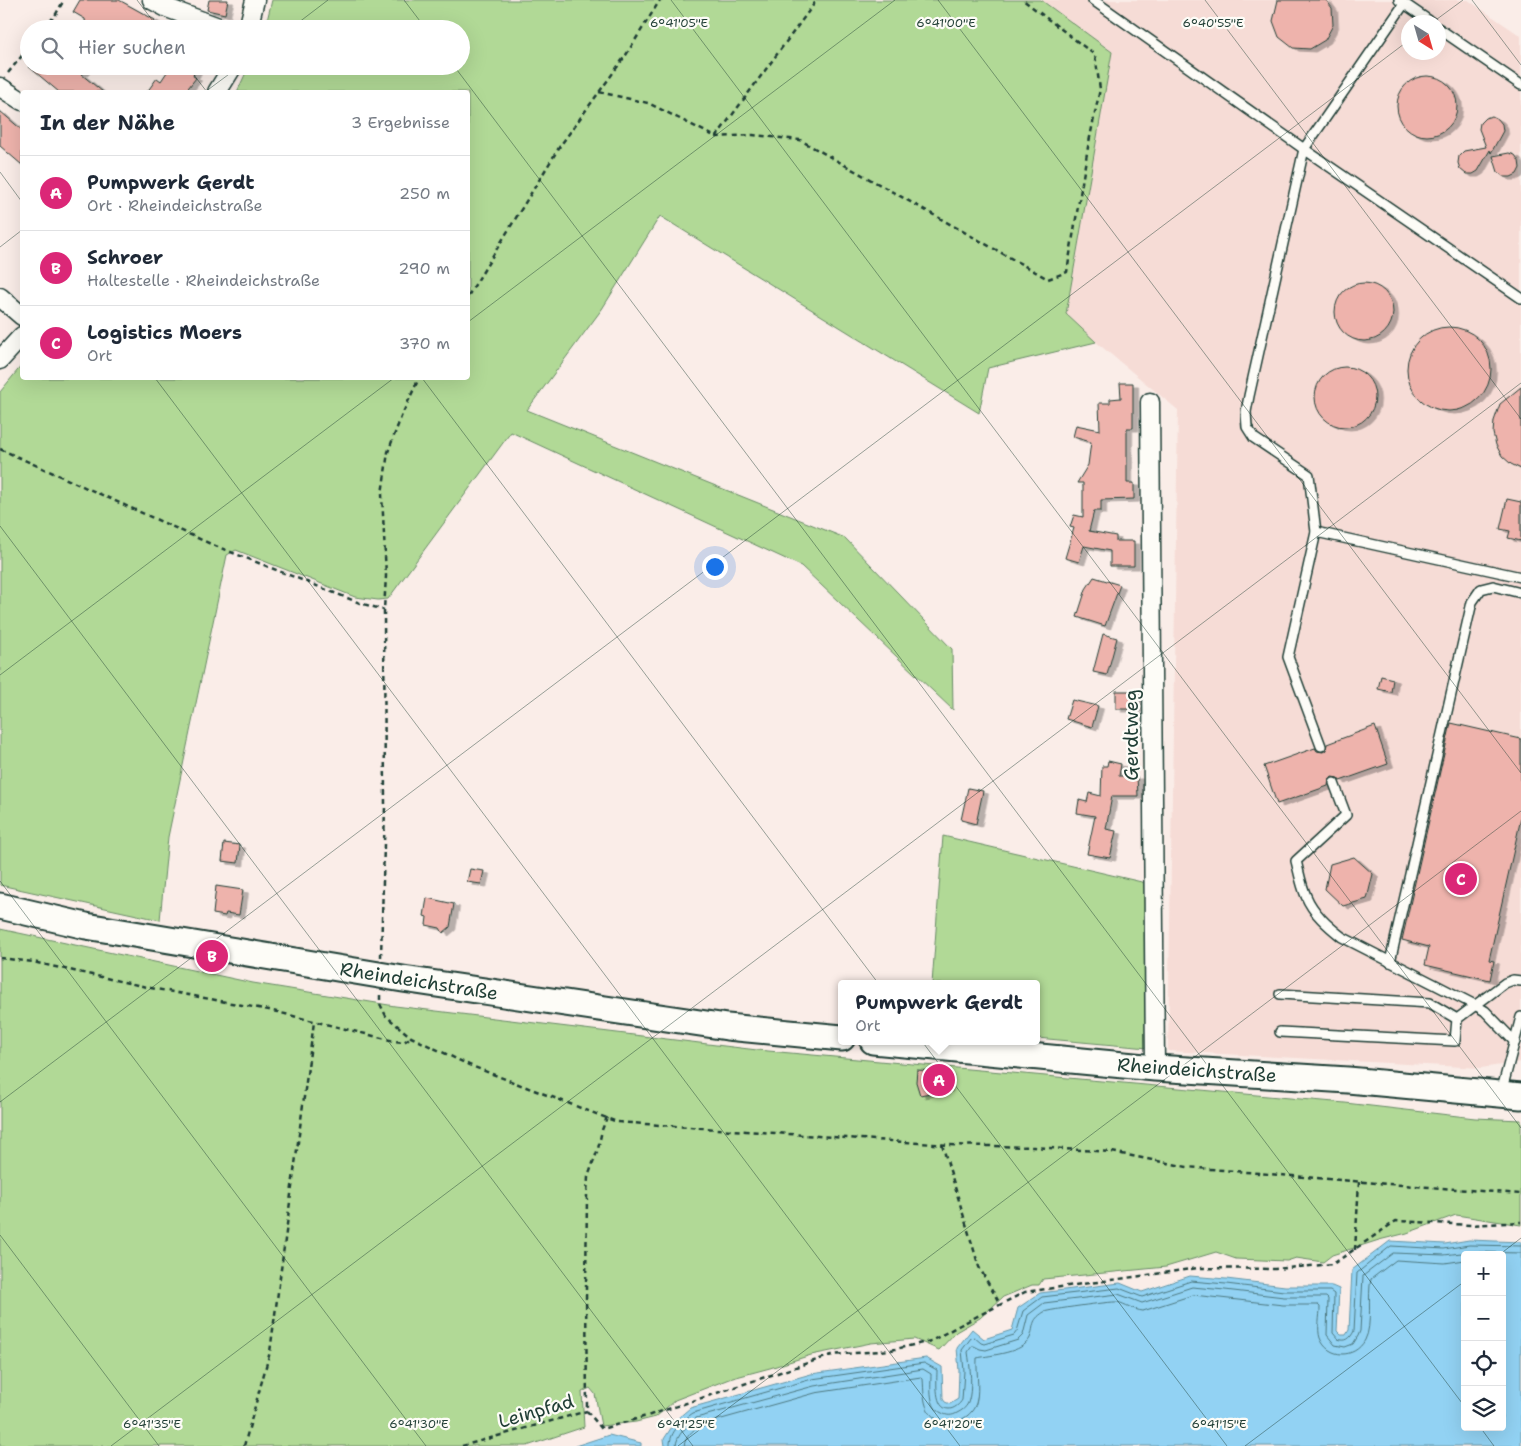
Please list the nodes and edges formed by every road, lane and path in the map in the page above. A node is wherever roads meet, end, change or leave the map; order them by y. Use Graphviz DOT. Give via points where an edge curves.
graph roads {
  1 [pos="64,0"];
  2 [pos="152,0"];
  3 [pos="255,0"];
  4 [pos="660,0"];
  5 [pos="817,0"];
  6 [pos="1023,0"];
  7 [pos="1093,0"];
  8 [pos="1402,2"];
  9 [pos="1421,15"];
  10 [pos="51,20"];
  11 [pos="200,20"];
  12 [pos="250,20"];
  13 [pos="1446,34"];
  14 [pos="20,59"];
  15 [pos="228,75"];
  16 [pos="2,82"];
  17 [pos="1521,86"];
  18 [pos="219,90"];
  19 [pos="599,92"];
  20 [pos="20,99"];
  21 [pos="716,136"];
  22 [pos="1304,149"];
  23 [pos="470,293"];
  24 [pos="0,297"];
  25 [pos="1521,298"];
  26 [pos="20,314"];
  27 [pos="20,338"];
  28 [pos="0,360"];
  29 [pos="418,380"];
  30 [pos="1150,402"];
  31 [pos="0,449"];
  32 [pos="1316,532"];
  33 [pos="1521,576"];
  34 [pos="1521,594"];
  35 [pos="384,610"];
  36 [pos="1321,746"];
  37 [pos="1334,783"];
  38 [pos="0,906"];
  39 [pos="0,958"];
  40 [pos="1390,962"];
  41 [pos="380,976"];
  42 [pos="1521,981"];
  43 [pos="1280,994"];
  44 [pos="380,1004"];
  45 [pos="1474,1005"];
  46 [pos="1521,1017"];
  47 [pos="1457,1019"];
  48 [pos="314,1022"];
  49 [pos="1280,1032"];
  50 [pos="411,1037"];
  51 [pos="838,1038"];
  52 [pos="1515,1042"];
  53 [pos="915,1045"];
  54 [pos="1155,1068"];
  55 [pos="1511,1094"];
  56 [pos="607,1117"];
  57 [pos="942,1144"];
  58 [pos="1359,1182"];
  59 [pos="1521,1194"];
  60 [pos="1521,1222"];
  61 [pos="1355,1250"];
  62 [pos="1000,1304"];
  63 [pos="588,1410"];
  64 [pos="244,1446"];
  65 [pos="462,1446"];
  1 -- 10 [label="path"];
  2 -- 11 [label="street"];
  3 -- 12 [label="street"];
  4 -- 19 [label="path"];
  5 -- 21 [label="path"];
  6 -- 21 [label="path" via="1095,55 1100,89 1067,272 1048,279 800,140 753,135"];
  7 -- 22 [label="lane"];
  8 -- 9 [label="lane"];
  8 -- 22 [label="lane"];
  13 -- 17 [label="lane"];
  14 -- 16 [label="path"];
  15 -- 18 [label="street"];
  16 -- 20 [label="street"];
  19 -- 21 [label="path" via="648,103"];
  19 -- 23 [label="path" via="560,146"];
  22 -- 25 [label="lane"];
  22 -- 32 [label="lane" via="1246,412 1247,427 1254,438 1309,475"];
  24 -- 26 [label="street"];
  27 -- 28 [label="street"];
  29 -- 35 [label="path" via="388,452 382,494 386,576"];
  30 -- 54 [label="street, Gerdtweg"];
  31 -- 35 [label="path" via="214,545"];
  32 -- 33 [label="lane"];
  32 -- 36 [label="lane" via="1288,657"];
  34 -- 40 [label="lane" via="1493,586 1481,589 1472,602"];
  35 -- 41 [label="path" via="385,806"];
  37 -- 40 [label="lane" via="1346,815 1296,861 1306,896 1314,911 1342,937"];
  38 -- 41 [label="main road, Rheindeichstraße" via="86,926"];
  39 -- 48 [label="path" via="269,1010"];
  40 -- 45 [label="lane"];
  41 -- 51 [label="main road, Rheindeichstraße" via="727,1027"];
  42 -- 45 [label="lane" via="1505,983"];
  43 -- 47 [label="lane" via="1430,1003"];
  44 -- 50 [label="path" via="386,1016"];
  45 -- 47 [label="lane"];
  45 -- 52 [label="lane"];
  46 -- 52 [label="lane"];
  47 -- 49 [label="lane" via="1455,1041"];
  48 -- 50 [label="path" via="394,1042 404,1042"];
  48 -- 64 [label="path" via="270,1352"];
  50 -- 56 [label="path" via="469,1065"];
  52 -- 55 [label="lane"];
  53 -- 54 [label="main road, Rheindeichstraße"];
  54 -- 55 [label="main road, Rheindeichstraße"];
  56 -- 57 [label="path" via="630,1124"];
  56 -- 63 [label="path" via="588,1177"];
  57 -- 58 [label="path" via="1112,1152 1187,1167"];
  57 -- 62 [label="path" via="979,1267"];
  58 -- 59 [label="path"];
  58 -- 61 [label="path"];
  60 -- 61 [label="path" via="1471,1225 1396,1221"];
  61 -- 62 [label="path" via="1333,1264 1275,1270 1198,1268 1025,1292"];
  62 -- 63 [label="path" via="931,1341 891,1350 832,1355 602,1429"];
  63 -- 65 [label="path, Leinpfad"];
}
